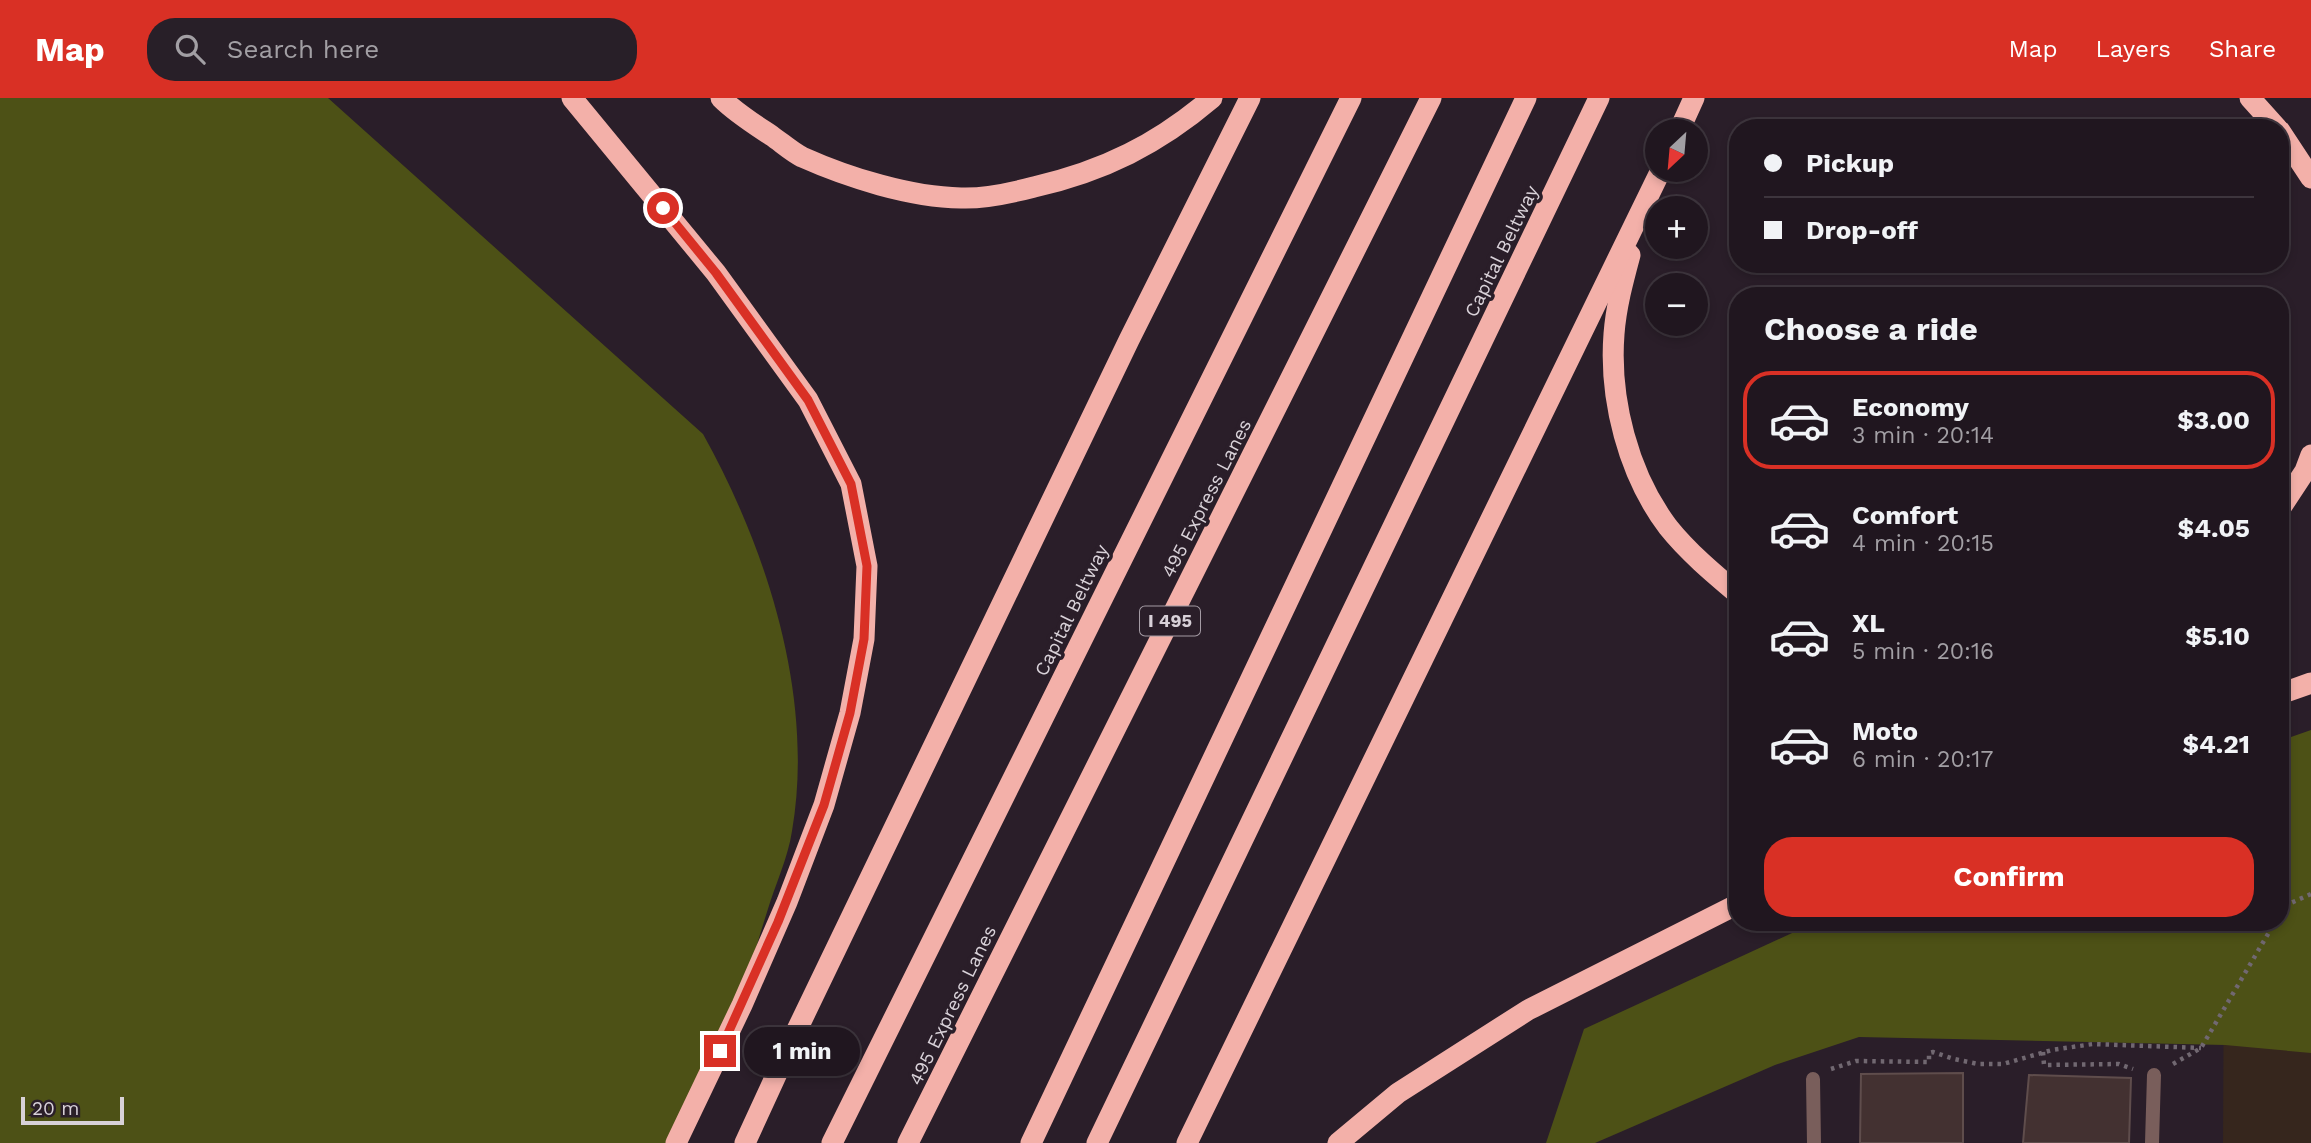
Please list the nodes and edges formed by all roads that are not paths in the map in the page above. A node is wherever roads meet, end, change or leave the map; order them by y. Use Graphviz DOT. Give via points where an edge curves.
graph roads {
  1 [pos="559,98"];
  2 [pos="572,98"];
  3 [pos="721,98"];
  4 [pos="1212,98"];
  5 [pos="1250,98"];
  6 [pos="1351,98"];
  7 [pos="1431,98"];
  8 [pos="1527,98"];
  9 [pos="1600,98"];
  10 [pos="1694,98"];
  11 [pos="2250,98"];
  12 [pos="1684,119"];
  13 [pos="2270,119"];
  14 [pos="2289,144"];
  15 [pos="627,165"];
  16 [pos="2311,178"];
  17 [pos="1645,202"];
  18 [pos="2311,455"];
  19 [pos="2289,495"];
  20 [pos="1729,587"];
  21 [pos="2311,683"];
  22 [pos="2289,691"];
  23 [pos="1729,909"];
  24 [pos="2154,1075"];
  25 [pos="1813,1079"];
  26 [pos="676,1143"];
  27 [pos="745,1143"];
  28 [pos="832,1143"];
  29 [pos="908,1143"];
  30 [pos="1031,1143"];
  31 [pos="1097,1143"];
  32 [pos="1187,1143"];
  33 [pos="1338,1143"];
  34 [pos="1814,1143"];
  35 [pos="2152,1143"];
  1 -- 15 [label="highway"];
  2 -- 15 [label="highway"];
  3 -- 4 [label="highway" via="800,156 907,191 961,198 1010,193 1099,169 1186,121"];
  5 -- 27 [label="highway"];
  6 -- 28 [label="highway, Capital Beltway"];
  7 -- 29 [label="highway, 495 Express Lanes / I 495"];
  8 -- 30 [label="highway"];
  9 -- 31 [label="highway, Capital Beltway"];
  10 -- 12 [label="highway"];
  11 -- 13 [label="highway"];
  14 -- 16 [label="highway"];
  15 -- 26 [label="highway" via="716,273 808,400 851,484 867,566 864,639 850,713 824,805 742,1005"];
  17 -- 20 [label="highway" via="1620,292 1614,333 1614,372 1627,446 1668,526"];
  17 -- 32 [label="highway"];
  18 -- 19 [label="highway"];
  21 -- 22 [label="highway"];
  23 -- 33 [label="highway" via="1528,1010 1398,1093"];
  24 -- 35 [label="street"];
  25 -- 34 [label="street"];
}
